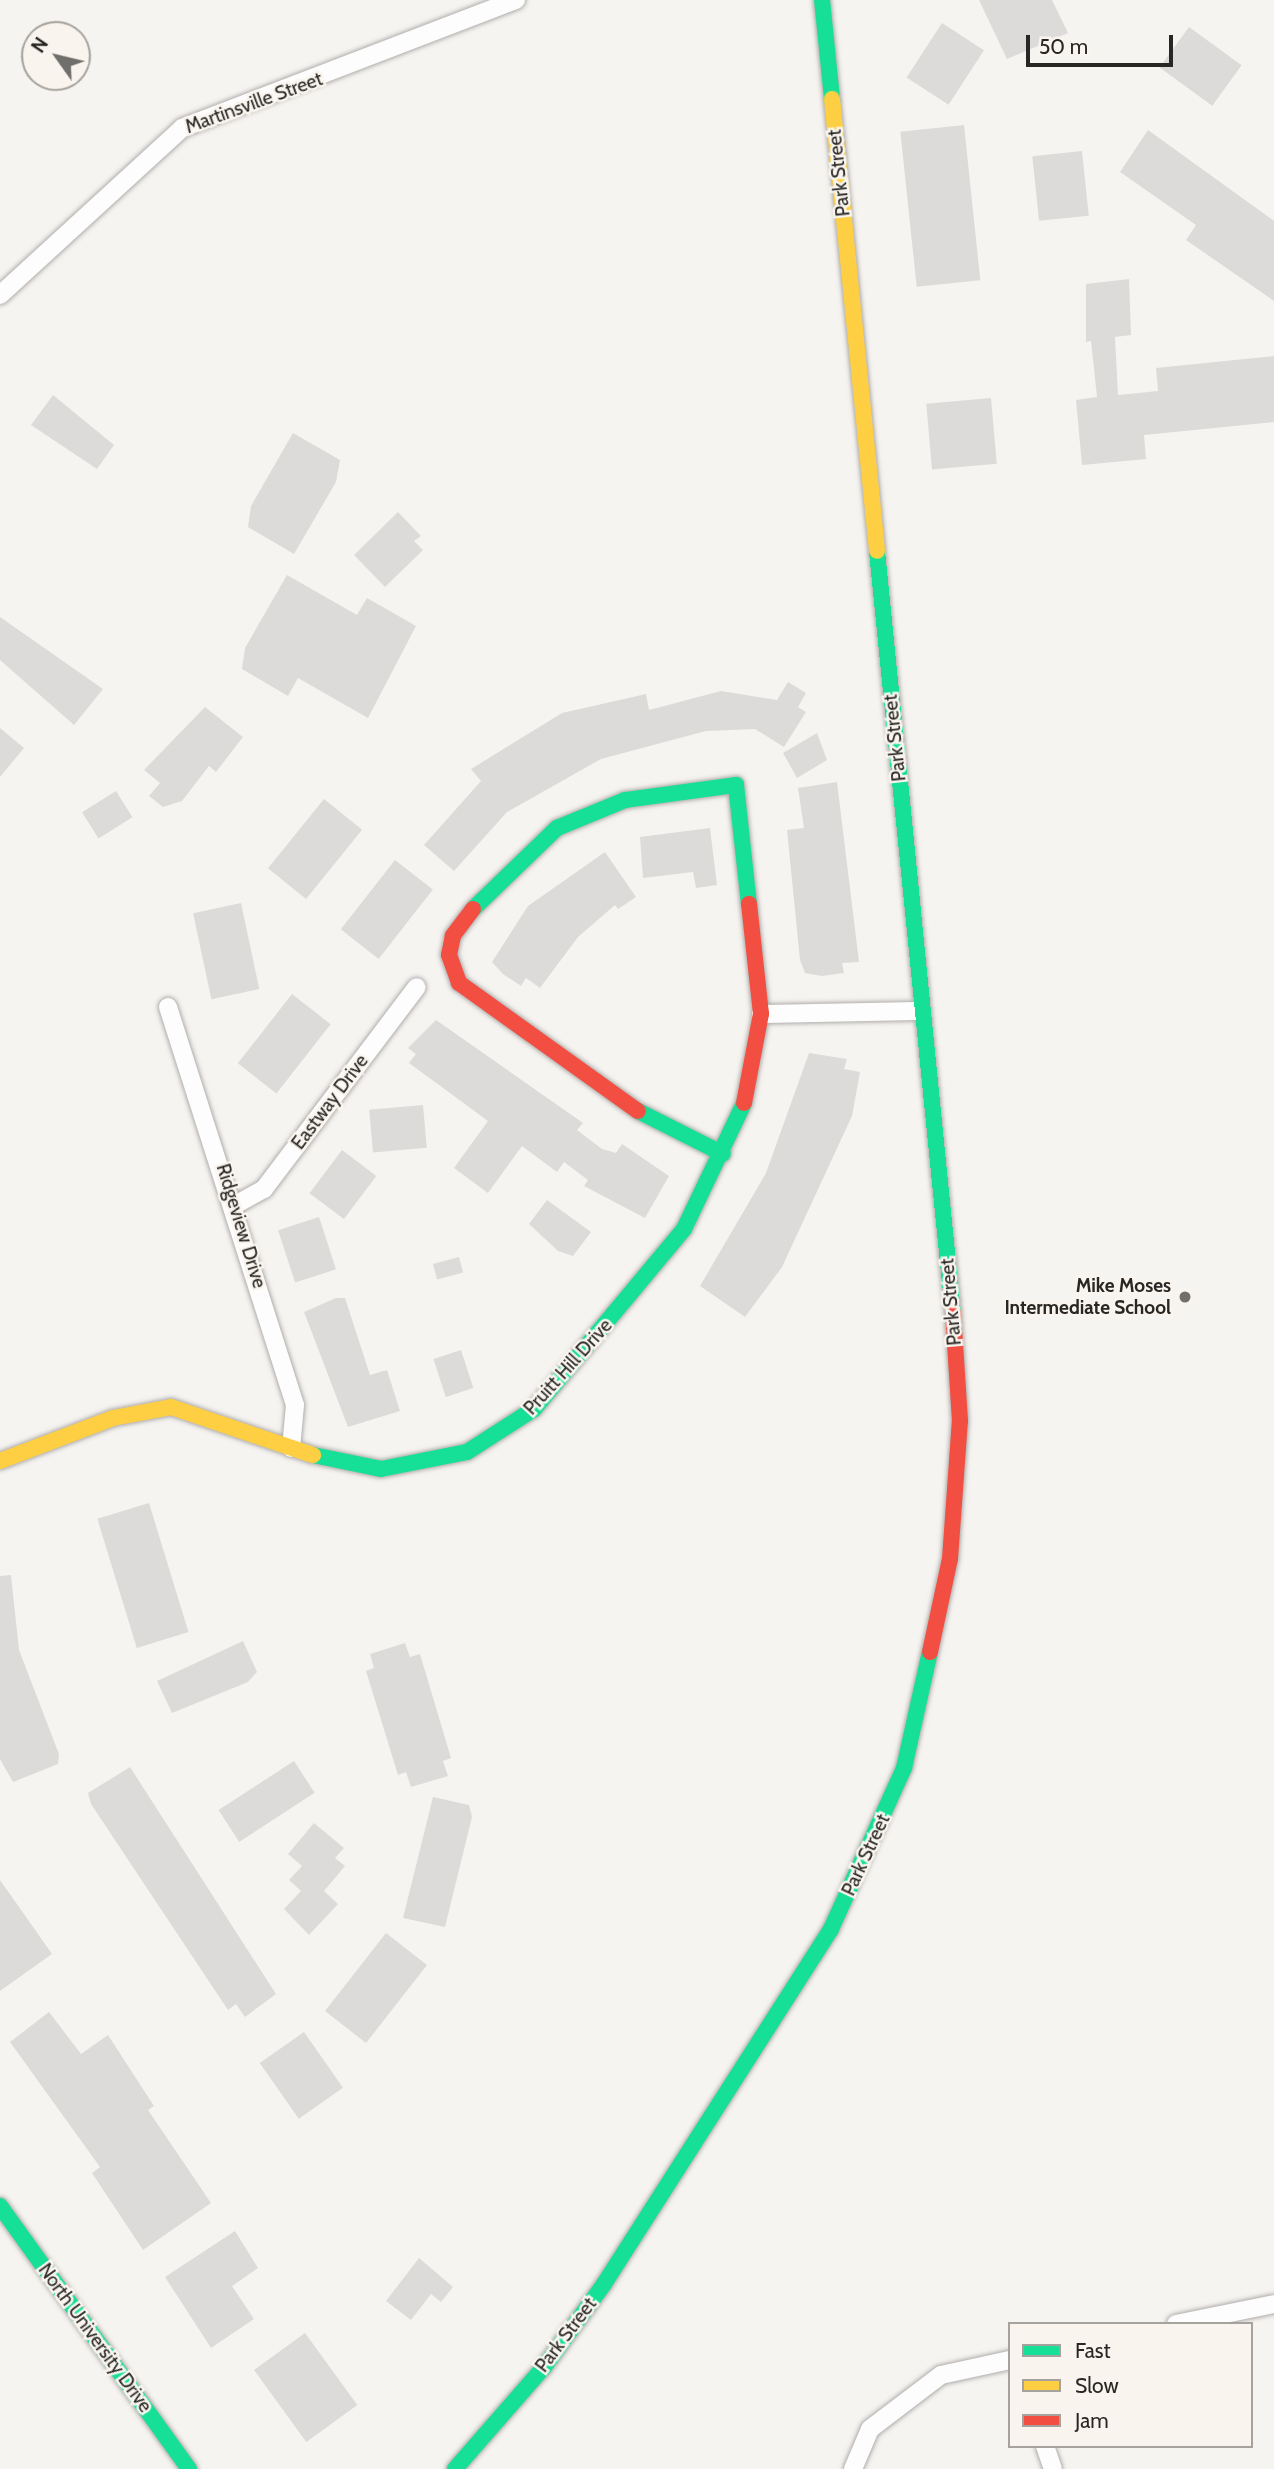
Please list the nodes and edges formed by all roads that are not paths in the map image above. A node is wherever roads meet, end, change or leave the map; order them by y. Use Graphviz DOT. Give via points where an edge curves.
graph roads {
  1 [pos="516,0"];
  2 [pos="822,0"];
  3 [pos="0,295"];
  4 [pos="417,987"];
  5 [pos="168,1007"];
  6 [pos="921,1011"];
  7 [pos="761,1014"];
  8 [pos="723,1154"];
  9 [pos="235,1205"];
  10 [pos="291,1448"];
  11 [pos="0,1461"];
  12 [pos="0,2206"];
  13 [pos="1274,2304"];
  14 [pos="1187,2322"];
  15 [pos="1008,2360"];
  16 [pos="1046,2448"];
  17 [pos="189,2469"];
  18 [pos="455,2469"];
  19 [pos="853,2469"];
  20 [pos="1053,2469"];
  1 -- 3 [label="street, Martinsville Street" via="182,128"];
  2 -- 6 [label="street, Park Street"];
  4 -- 9 [label="street, Eastway Drive" via="264,1189"];
  5 -- 9 [label="street, Ridgeview Drive"];
  6 -- 7 [label="street"];
  6 -- 18 [label="street, Park Street" via="960,1421 950,1559 904,1768 831,1929 656,2208 544,2367"];
  7 -- 8 [label="street, Pruitt Hill Drive" via="751,1087"];
  7 -- 8 [label="street, Pruitt Hill Drive" via="736,785 625,800 557,828 489,888 453,936 449,955 459,983 584,1078"];
  8 -- 10 [label="street, Pruitt Hill Drive" via="666,1253 553,1389 513,1427 467,1452 381,1469"];
  9 -- 10 [label="street, Ridgeview Drive" via="295,1405"];
  10 -- 11 [label="street, Pruitt Hill Drive" via="171,1407 113,1418"];
  12 -- 17 [label="street, North University Drive"];
  13 -- 14 [label="street"];
  15 -- 19 [label="street" via="941,2375 870,2429"];
  16 -- 20 [label="street"];
}
